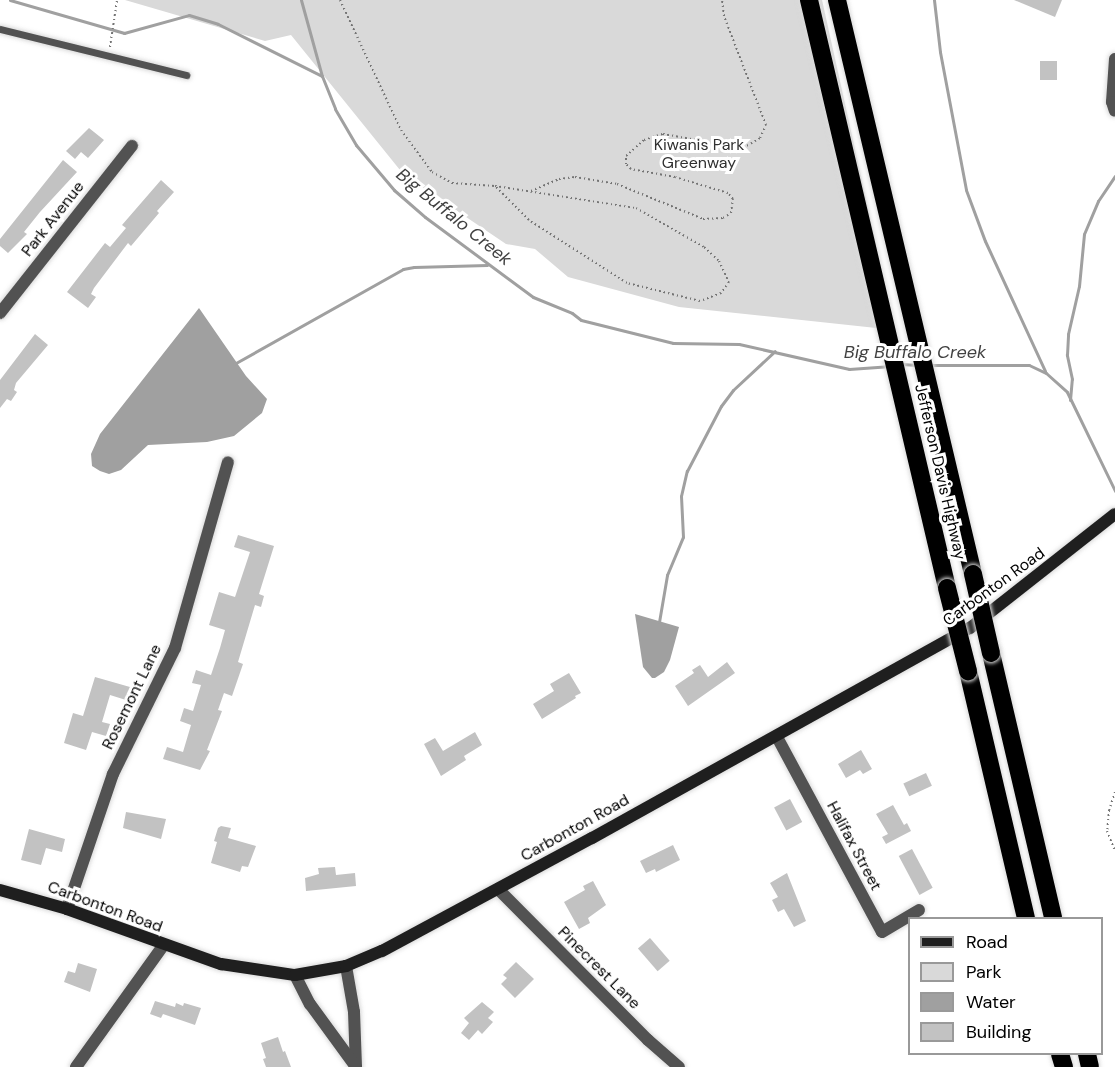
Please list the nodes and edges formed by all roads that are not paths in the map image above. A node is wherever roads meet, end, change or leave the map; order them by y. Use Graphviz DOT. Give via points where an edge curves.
graph roads {
  1 [pos="809,0"];
  2 [pos="837,0"];
  3 [pos="0,29"];
  4 [pos="1115,59"];
  5 [pos="186,75"];
  6 [pos="1115,111"];
  7 [pos="132,146"];
  8 [pos="0,313"];
  9 [pos="228,462"];
  10 [pos="1115,514"];
  11 [pos="777,736"];
  12 [pos="498,889"];
  13 [pos="0,890"];
  14 [pos="67,909"];
  15 [pos="919,910"];
  16 [pos="1026,917"];
  17 [pos="1053,917"];
  18 [pos="163,946"];
  19 [pos="346,966"];
  20 [pos="295,975"];
  21 [pos="76,1067"];
  22 [pos="356,1067"];
  23 [pos="679,1067"];
  1 -- 16 [label="highway, Jefferson Davis Highway, bridge"];
  2 -- 17 [label="highway, Jefferson Davis Highway, bridge"];
  3 -- 5 [label="lane"];
  4 -- 6 [label="street"];
  7 -- 8 [label="street, Park Avenue"];
  9 -- 14 [label="street, Rosemont Lane" via="176,648 112,774"];
  10 -- 11 [label="street, Carbonton Road" via="970,628"];
  11 -- 12 [label="street, Carbonton Road"];
  11 -- 15 [label="street, Halifax Street" via="882,932"];
  12 -- 19 [label="street, Carbonton Road"];
  12 -- 23 [label="street, Pinecrest Lane"];
  13 -- 14 [label="street, Carbonton Road"];
  14 -- 18 [label="street, Carbonton Road"];
  18 -- 20 [label="street, Carbonton Road" via="221,964"];
  18 -- 21 [label="street"];
  19 -- 20 [label="street, Carbonton Road"];
  19 -- 22 [label="street" via="354,1012"];
  20 -- 22 [label="street" via="310,1004"];
}
